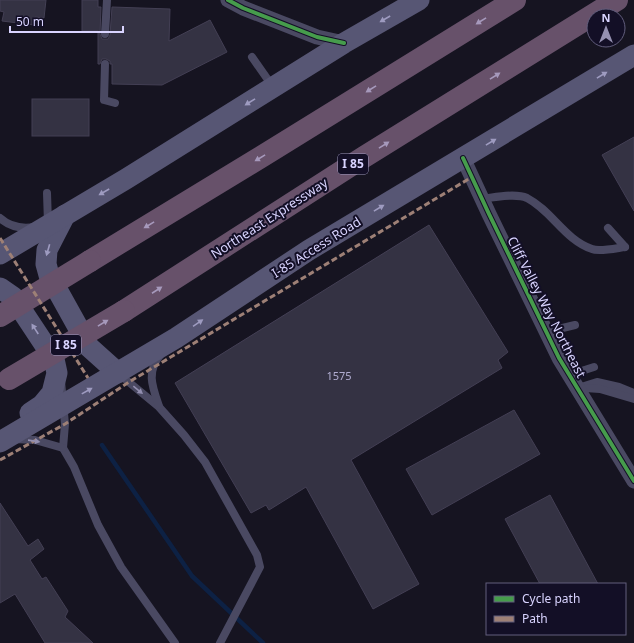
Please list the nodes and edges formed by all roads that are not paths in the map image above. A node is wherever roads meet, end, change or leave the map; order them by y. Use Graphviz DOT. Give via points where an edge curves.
graph roads {
  1 [pos="107,0"];
  2 [pos="228,0"];
  3 [pos="419,0"];
  4 [pos="514,0"];
  5 [pos="617,0"];
  6 [pos="105,34"];
  7 [pos="344,43"];
  8 [pos="634,55"];
  9 [pos="252,57"];
  10 [pos="105,64"];
  11 [pos="274,87"];
  12 [pos="115,103"];
  13 [pos="464,158"];
  14 [pos="47,192"];
  15 [pos="482,199"];
  16 [pos="0,218"];
  17 [pos="57,220"];
  18 [pos="608,228"];
  19 [pos="0,254"];
  20 [pos="0,288"];
  21 [pos="0,316"];
  22 [pos="575,325"];
  23 [pos="546,332"];
  24 [pos="176,338"];
  25 [pos="89,347"];
  26 [pos="594,367"];
  27 [pos="57,373"];
  28 [pos="118,373"];
  29 [pos="569,375"];
  30 [pos="5,381"];
  31 [pos="578,388"];
  32 [pos="634,393"];
  33 [pos="634,399"];
  34 [pos="64,404"];
  35 [pos="159,407"];
  36 [pos="2,438"];
  37 [pos="63,448"];
  38 [pos="634,481"];
  39 [pos="175,643"];
  40 [pos="220,643"];
  1 -- 6 [label="lane"];
  2 -- 7 [label="street" via="317,37"];
  3 -- 7 [label="main road, one-way"];
  4 -- 21 [label="highway, one-way, bridge"];
  30 -- 5 [label="highway, Northeast Expressway / I 85, one-way, bridge" via="124,311 364,157"];
  7 -- 11 [label="main road"];
  13 -- 8 [label="main road, I-85 Access Road, one-way"];
  9 -- 11 [label="lane"];
  10 -- 12 [label="lane" via="104,100"];
  11 -- 17 [label="main road, one-way"];
  13 -- 15 [label="street, Cliff Valley Way Northeast"];
  24 -- 13 [label="main road, I-85 Access Road, one-way" via="298,257"];
  14 -- 17 [label="lane"];
  15 -- 18 [label="lane" via="504,196 526,198 551,216 566,233 583,245 593,250 625,248"];
  15 -- 23 [label="street, Cliff Valley Way Northeast"];
  16 -- 17 [label="lane" via="16,227 26,228"];
  17 -- 19 [label="main road"];
  17 -- 25 [label="main road, one-way" via="47,250 46,264 49,275"];
  27 -- 20 [label="main road, one-way" via="54,359 13,297"];
  22 -- 23 [label="lane"];
  23 -- 29 [label="street, Cliff Valley Way Northeast"];
  24 -- 25 [label="main road" via="125,354 107,354"];
  24 -- 28 [label="main road, I-85 Access Road"];
  24 -- 35 [label="lane" via="159,356 151,370 152,388"];
  25 -- 28 [label="main road"];
  26 -- 29 [label="lane"];
  27 -- 34 [label="lane" via="63,383"];
  27 -- 36 [label="main road" via="52,393 42,405"];
  34 -- 28 [label="main road, I-85 Access Road, one-way"];
  28 -- 35 [label="lane, one-way"];
  29 -- 31 [label="street, Cliff Valley Way Northeast"];
  31 -- 32 [label="lane" via="598,382"];
  31 -- 33 [label="lane" via="600,389"];
  31 -- 38 [label="street, Cliff Valley Way Northeast"];
  34 -- 36 [label="main road, I-85 Access Road"];
  34 -- 37 [label="lane"];
  35 -- 40 [label="lane" via="205,462 256,552 260,566"];
  36 -- 37 [label="lane, one-way" via="35,440"];
  37 -- 39 [label="lane" via="74,467 98,525 121,567"];
}
